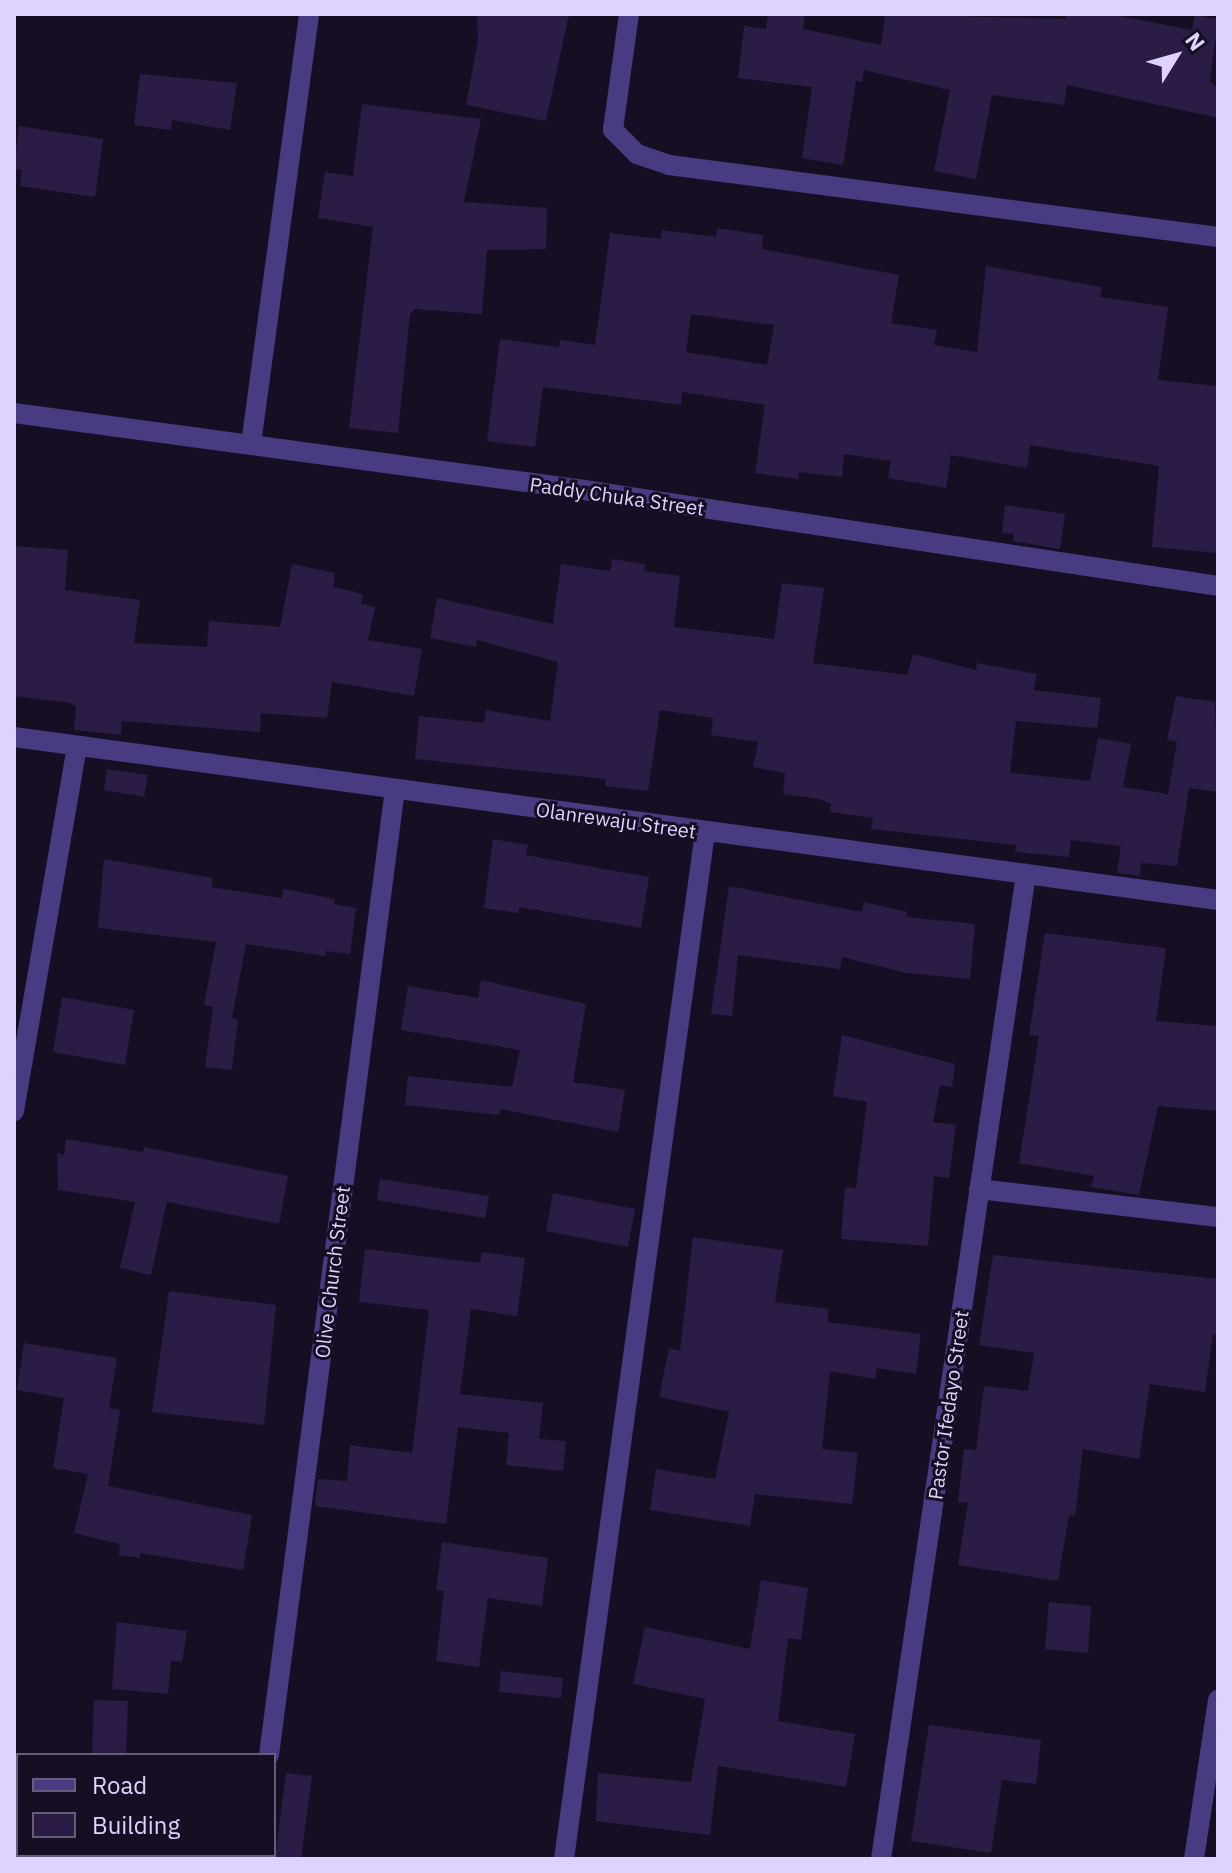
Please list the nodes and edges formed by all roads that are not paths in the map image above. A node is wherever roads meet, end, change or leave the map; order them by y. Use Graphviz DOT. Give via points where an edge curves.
graph roads {
  1 [pos="309,14"];
  2 [pos="629,14"];
  3 [pos="1218,237"];
  4 [pos="14,413"];
  5 [pos="251,444"];
  6 [pos="1218,586"];
  7 [pos="14,737"];
  8 [pos="77,746"];
  9 [pos="395,789"];
  10 [pos="705,833"];
  11 [pos="1026,874"];
  12 [pos="1218,900"];
  13 [pos="14,1111"];
  14 [pos="979,1189"];
  15 [pos="1218,1217"];
  16 [pos="1218,1700"];
  17 [pos="269,1753"];
  18 [pos="564,1859"];
  19 [pos="881,1859"];
  20 [pos="1194,1859"];
  1 -- 5 [label="street"];
  2 -- 3 [label="street" via="613,130 637,154 669,165"];
  4 -- 5 [label="street, Paddy Chuka Street"];
  5 -- 6 [label="street, Paddy Chuka Street"];
  7 -- 8 [label="street, Olanrewaju Street"];
  8 -- 9 [label="street, Olanrewaju Street"];
  8 -- 13 [label="street"];
  9 -- 10 [label="street, Olanrewaju Street"];
  9 -- 17 [label="street, Olive Church Street"];
  10 -- 11 [label="street, Olanrewaju Street"];
  10 -- 18 [label="street"];
  11 -- 12 [label="street, Olanrewaju Street"];
  11 -- 14 [label="street, Pastor Ifedayo Street"];
  14 -- 15 [label="street"];
  14 -- 19 [label="street, Pastor Ifedayo Street"];
  16 -- 20 [label="street"];
}
